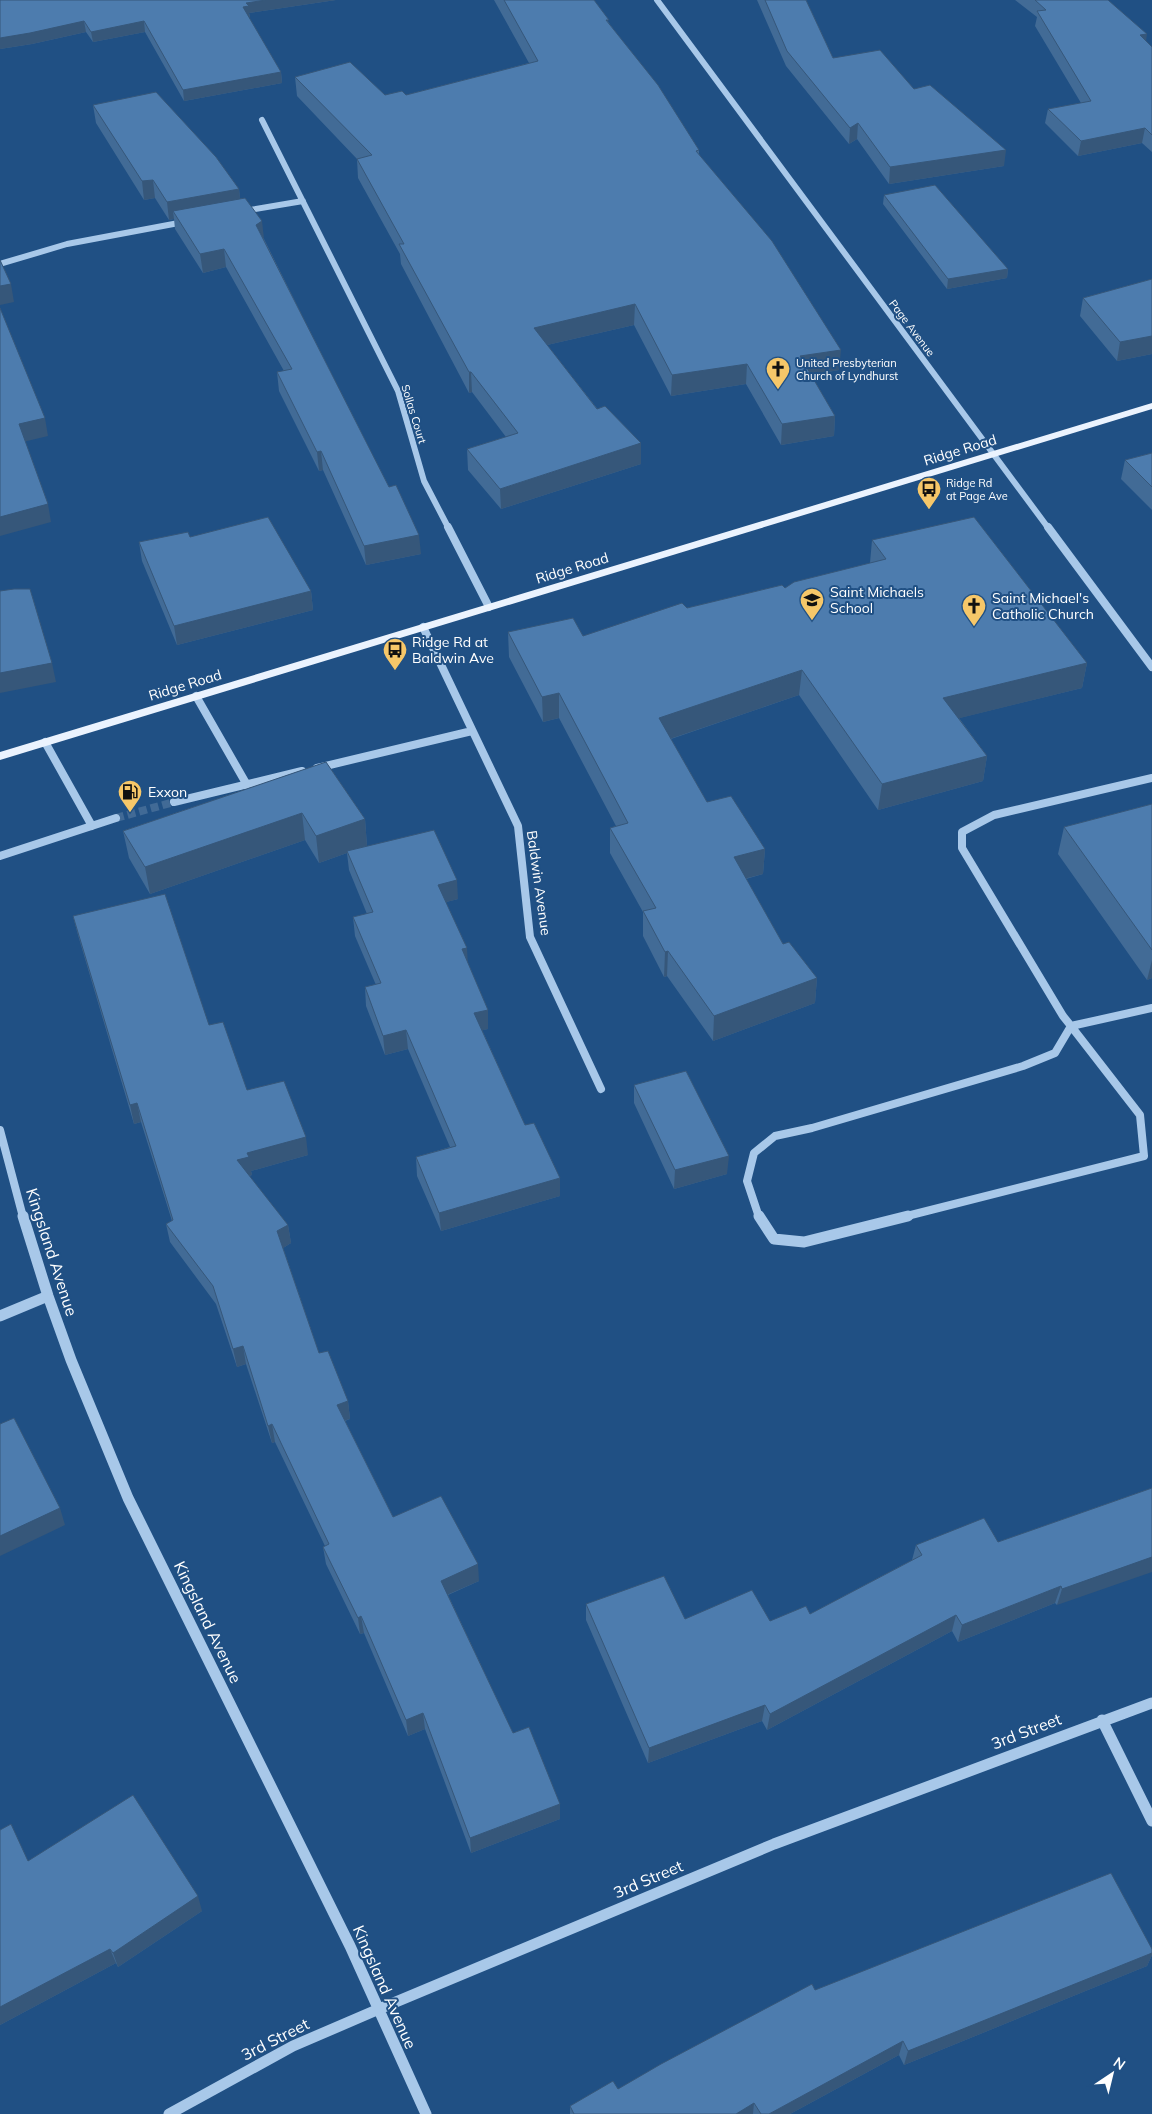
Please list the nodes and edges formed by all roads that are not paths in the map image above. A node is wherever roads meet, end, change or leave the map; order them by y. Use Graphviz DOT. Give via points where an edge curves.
graph roads {
  1 [pos="657,0"];
  2 [pos="262,120"];
  3 [pos="303,200"];
  4 [pos="234,213"];
  5 [pos="195,220"];
  6 [pos="0,264"];
  7 [pos="1152,406"];
  8 [pos="994,454"];
  9 [pos="489,607"];
  10 [pos="423,627"];
  11 [pos="1152,667"];
  12 [pos="196,696"];
  13 [pos="472,730"];
  14 [pos="45,742"];
  15 [pos="0,756"];
  16 [pos="1152,778"];
  17 [pos="247,785"];
  18 [pos="174,802"];
  19 [pos="116,818"];
  20 [pos="92,826"];
  21 [pos="0,856"];
  22 [pos="1152,1008"];
  23 [pos="1071,1026"];
  24 [pos="601,1088"];
  25 [pos="0,1130"];
  26 [pos="48,1296"];
  27 [pos="0,1316"];
  28 [pos="1152,1702"];
  29 [pos="1102,1720"];
  30 [pos="1152,1821"];
  31 [pos="379,2009"];
  32 [pos="169,2114"];
  33 [pos="426,2114"];
  1 -- 8 [label="street, Page Avenue"];
  2 -- 3 [label="street, Sollas Court"];
  3 -- 4 [label="street"];
  3 -- 9 [label="street, Sollas Court" via="398,391 424,481"];
  5 -- 6 [label="street" via="68,244"];
  7 -- 8 [label="main road, Ridge Road"];
  8 -- 9 [label="main road, Ridge Road"];
  8 -- 11 [label="street, Page Avenue"];
  9 -- 10 [label="main road, Ridge Road"];
  10 -- 12 [label="main road, Ridge Road"];
  10 -- 13 [label="street, Baldwin Avenue"];
  12 -- 14 [label="main road, Ridge Road"];
  12 -- 17 [label="street"];
  13 -- 17 [label="street"];
  13 -- 24 [label="street, Baldwin Avenue" via="518,826 530,937"];
  14 -- 15 [label="main road, Ridge Road"];
  14 -- 20 [label="street"];
  16 -- 23 [label="street" via="994,815 962,832 962,848"];
  17 -- 18 [label="street"];
  19 -- 20 [label="street"];
  20 -- 21 [label="street"];
  22 -- 23 [label="street"];
  23 -- 23 [label="street" via="1055,1053 1023,1066 775,1136 754,1153 747,1182 758,1215 774,1239 804,1242 1144,1156 1140,1115"];
  25 -- 26 [label="street, Kingsland Avenue"];
  26 -- 27 [label="street"];
  26 -- 31 [label="street, Kingsland Avenue" via="128,1498"];
  28 -- 29 [label="street, 3rd Street"];
  29 -- 30 [label="street"];
  29 -- 31 [label="street, 3rd Street" via="774,1844"];
  31 -- 32 [label="street, 3rd Street" via="293,2046"];
  31 -- 33 [label="street, Kingsland Avenue"];
}
